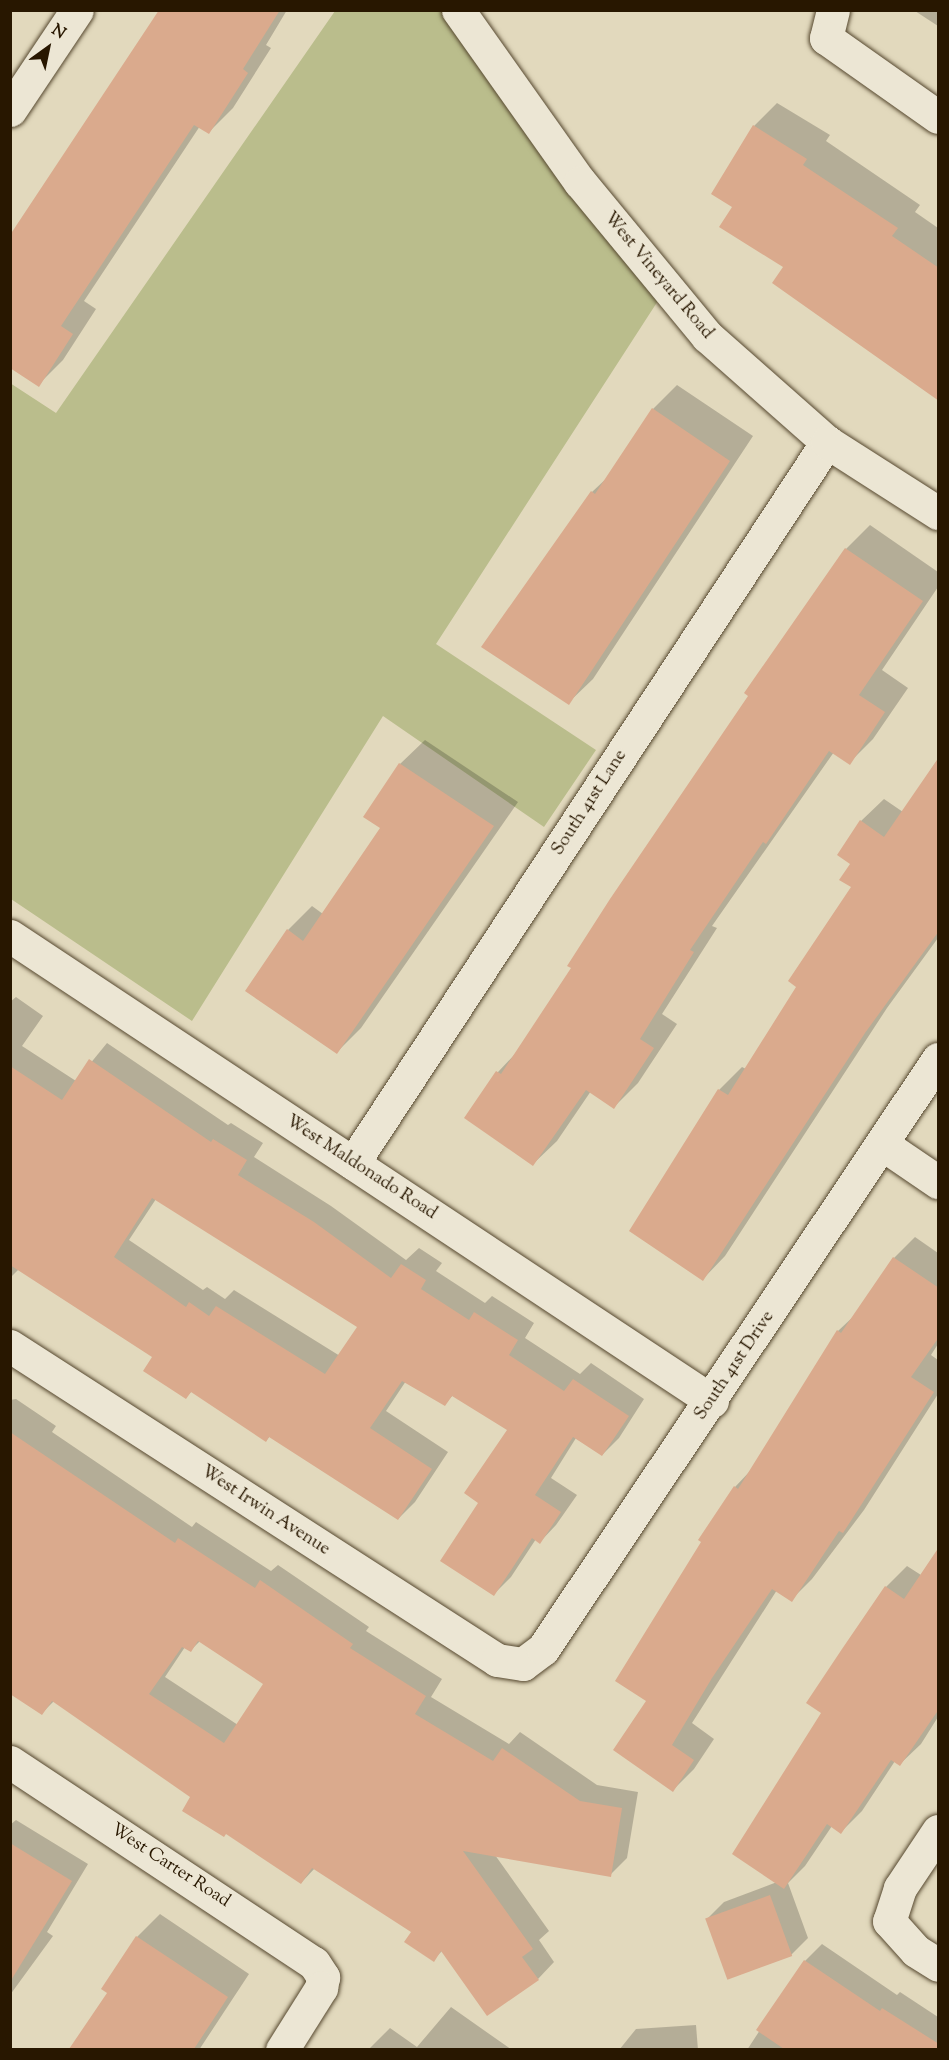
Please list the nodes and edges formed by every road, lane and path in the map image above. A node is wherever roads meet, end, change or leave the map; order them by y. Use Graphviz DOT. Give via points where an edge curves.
graph roads {
  1 [pos="77,10"];
  2 [pos="458,10"];
  3 [pos="829,24"];
  4 [pos="10,110"];
  5 [pos="939,117"];
  6 [pos="827,442"];
  7 [pos="939,513"];
  8 [pos="10,936"];
  9 [pos="939,1059"];
  10 [pos="882,1144"];
  11 [pos="353,1163"];
  12 [pos="939,1182"];
  13 [pos="10,1346"];
  14 [pos="712,1401"];
  15 [pos="523,1664"];
  16 [pos="10,1762"];
  17 [pos="939,1831"];
  18 [pos="939,1965"];
  19 [pos="282,2049"];
  1 -- 4 [label="street"];
  2 -- 6 [label="street, West Vineyard Road" via="580,182 665,290 707,336"];
  3 -- 5 [label="street"];
  6 -- 7 [label="street, West Vineyard Road"];
  6 -- 11 [label="street, South 41st Lane"];
  8 -- 11 [label="street, West Maldonado Road"];
  9 -- 10 [label="street, South 41st Drive"];
  10 -- 12 [label="street"];
  10 -- 14 [label="street, South 41st Drive"];
  11 -- 14 [label="street, West Maldonado Road"];
  13 -- 15 [label="street, West Irwin Avenue" via="496,1660"];
  14 -- 15 [label="street, South 41st Drive" via="543,1649"];
  16 -- 19 [label="street, West Carter Road" via="302,1952 323,1977 317,1998"];
  17 -- 18 [label="street" via="900,1888 889,1921 916,1951"];
}
